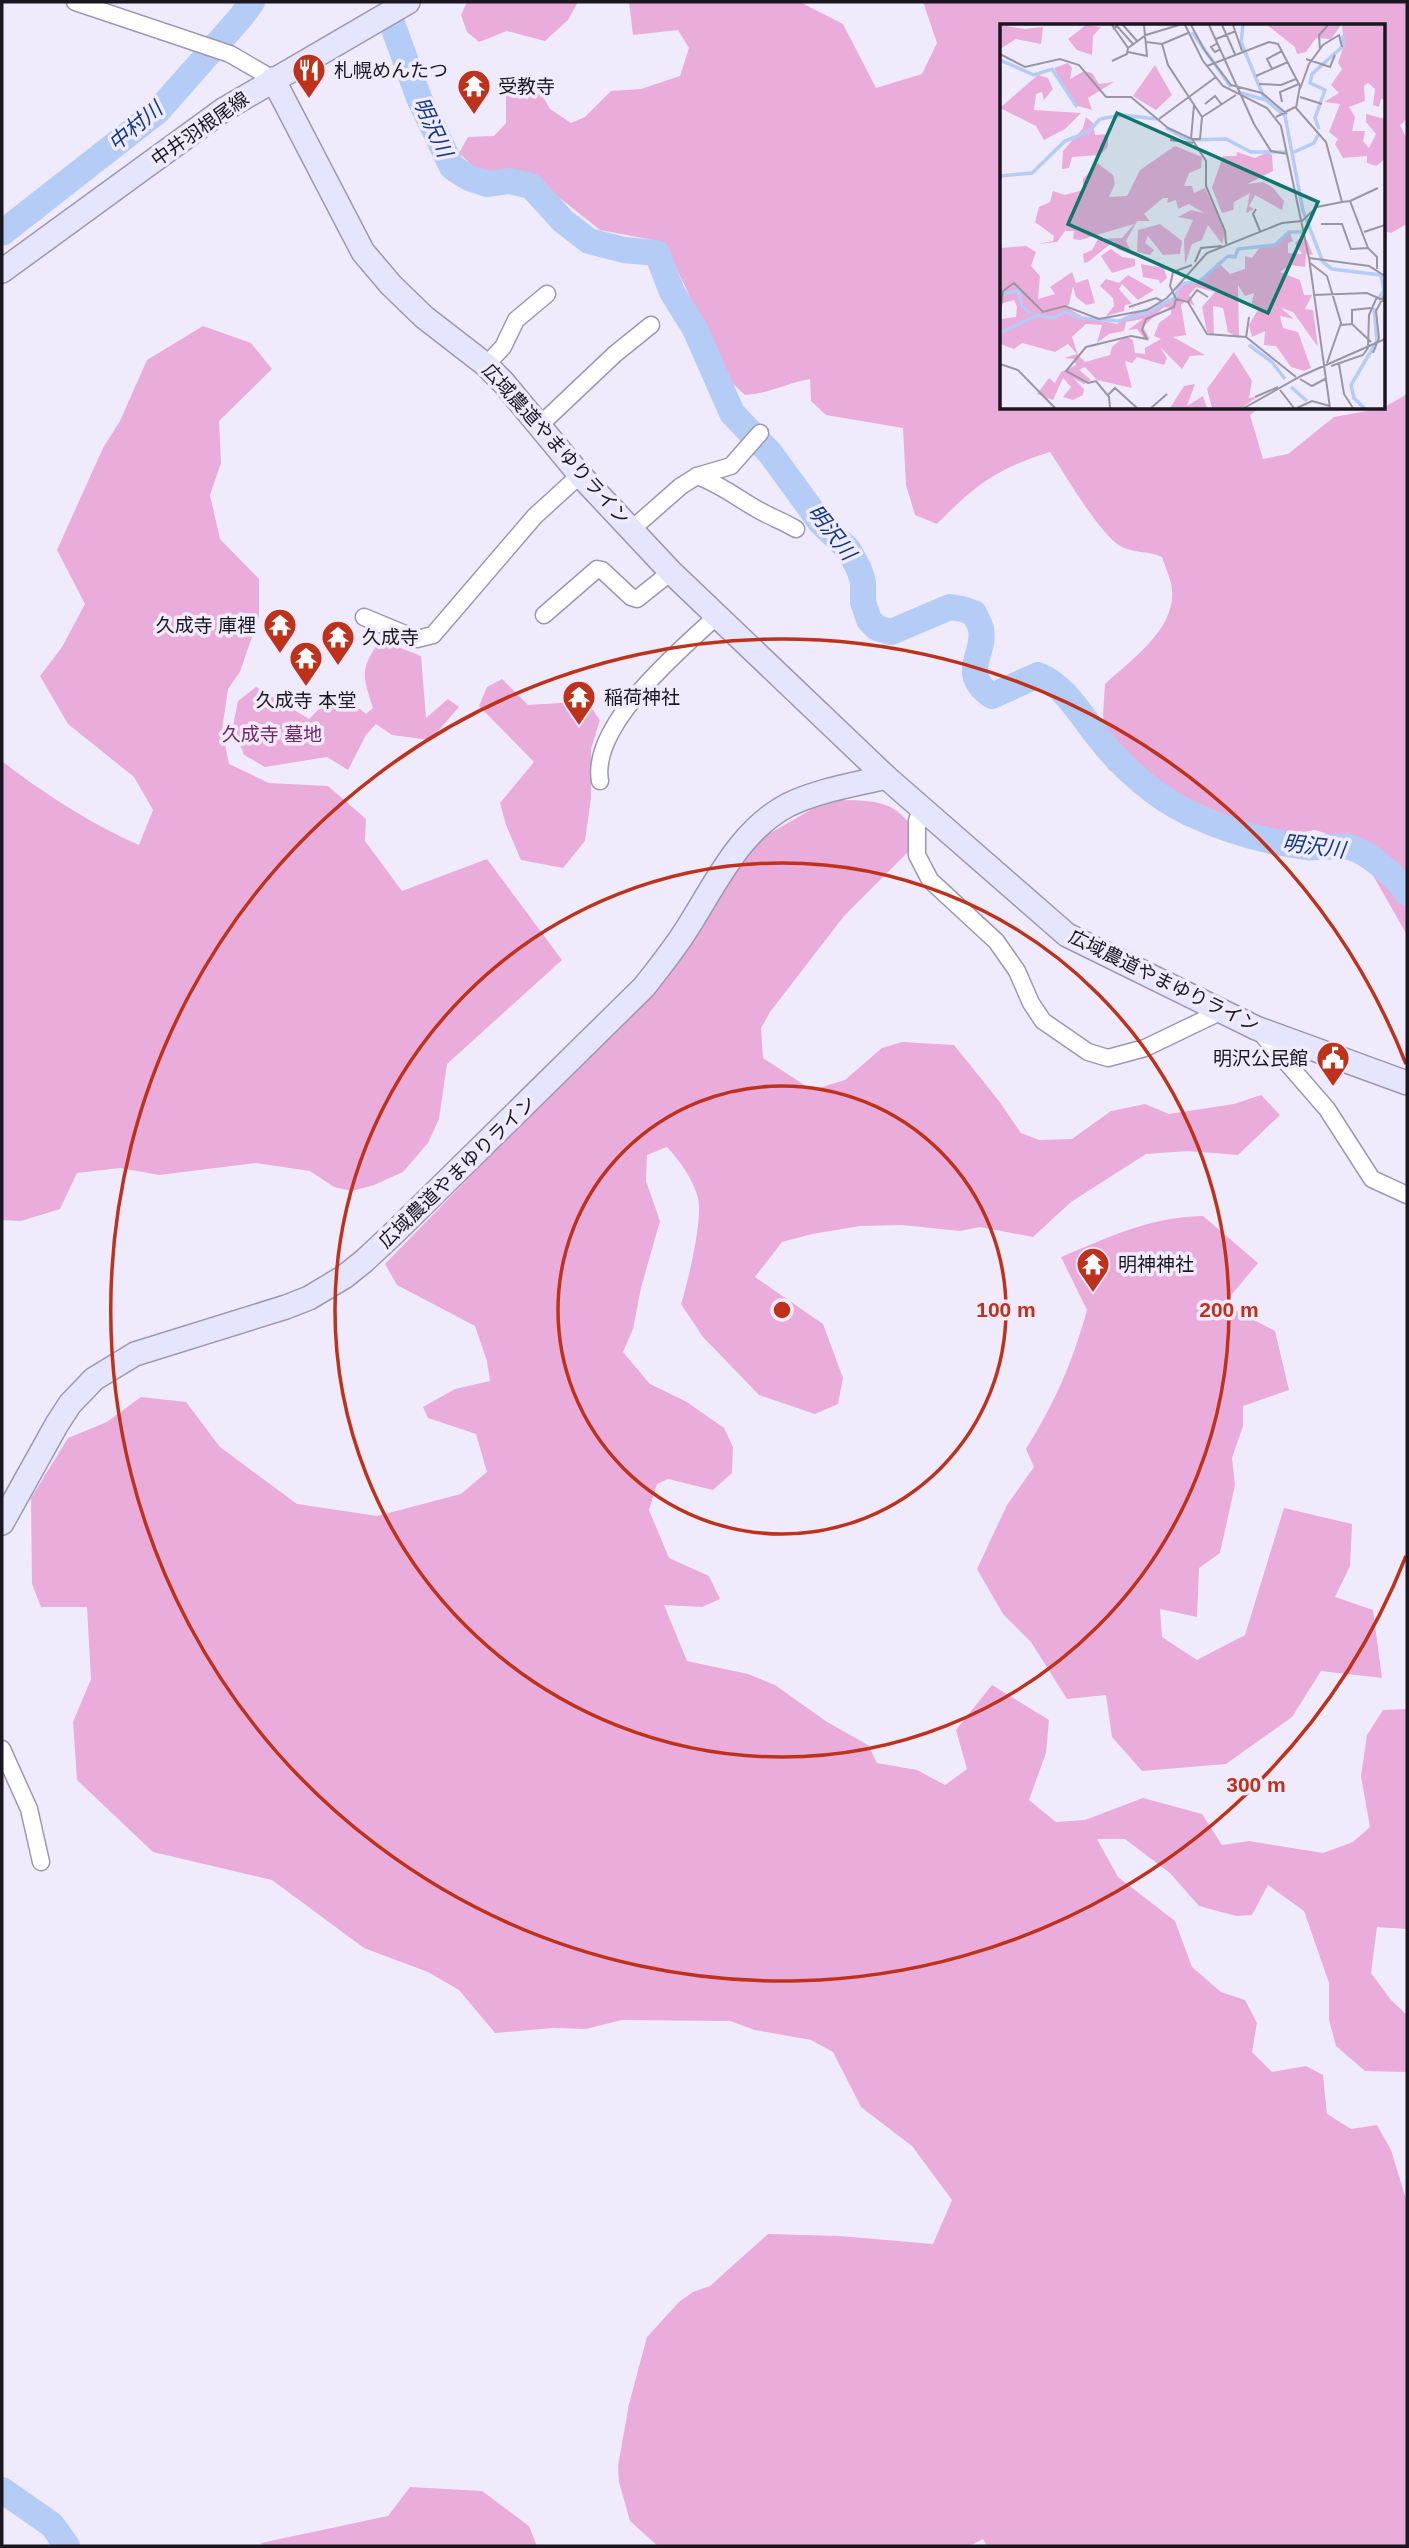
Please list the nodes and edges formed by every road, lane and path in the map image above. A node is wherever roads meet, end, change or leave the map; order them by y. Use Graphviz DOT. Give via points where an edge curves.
graph roads {
  1 [pos="75,2"];
  2 [pos="408,2"];
  3 [pos="273,79"];
  4 [pos="2,271"];
  5 [pos="547,294"];
  6 [pos="651,325"];
  7 [pos="486,365"];
  8 [pos="540,425"];
  9 [pos="760,433"];
  10 [pos="580,475"];
  11 [pos="697,476"];
  12 [pos="632,529"];
  13 [pos="796,529"];
  14 [pos="671,572"];
  15 [pos="544,615"];
  16 [pos="718,615"];
  17 [pos="364,617"];
  18 [pos="886,777"];
  19 [pos="600,781"];
  20 [pos="922,807"];
  21 [pos="1222,1011"];
  22 [pos="1256,1028"];
  23 [pos="1407,1083"];
  24 [pos="1407,1195"];
  25 [pos="2,1523"];
  26 [pos="2,1749"];
  27 [pos="41,1862"];
  1 -- 3 [label="street" via="230,54"];
  2 -- 3 [label="street, 中井羽根尾線"];
  3 -- 4 [label="street, 中井羽根尾線" via="223,110"];
  3 -- 7 [label="street, 広域農道やまゆりライン" via="363,252 424,317"];
  5 -- 7 [label="street" via="516,320 503,347"];
  6 -- 8 [label="street"];
  7 -- 8 [label="street, 広域農道やまゆりライン"];
  8 -- 10 [label="street, 広域農道やまゆりライン"];
  9 -- 11 [label="street" via="732,466"];
  10 -- 12 [label="street, 広域農道やまゆりライン"];
  10 -- 17 [label="street" via="535,516 433,635 417,639"];
  11 -- 12 [label="street"];
  11 -- 13 [label="street"];
  12 -- 14 [label="street, 広域農道やまゆりライン"];
  14 -- 15 [label="street" via="637,599 602,570 595,570"];
  14 -- 16 [label="street, 広域農道やまゆりライン"];
  16 -- 18 [label="street, 広域農道やまゆりライン"];
  16 -- 19 [label="street" via="670,658 614,724 597,767"];
  18 -- 20 [label="street, 広域農道やまゆりライン"];
  18 -- 25 [label="street, 広域農道やまゆりライン" via="787,806 740,844 681,939 644,988 364,1261 309,1298 153,1346 94,1379 57,1424"];
  20 -- 21 [label="street, 広域農道やまゆりライン" via="1067,935"];
  20 -- 21 [label="street" via="917,821 917,855 930,880 996,941 1043,1021 1088,1052 1108,1058 1145,1048"];
  21 -- 22 [label="street, 広域農道やまゆりライン"];
  22 -- 23 [label="street, 広域農道やまゆりライン"];
  22 -- 24 [label="street" via="1327,1110 1372,1179"];
  26 -- 27 [label="street" via="29,1809"];
}
